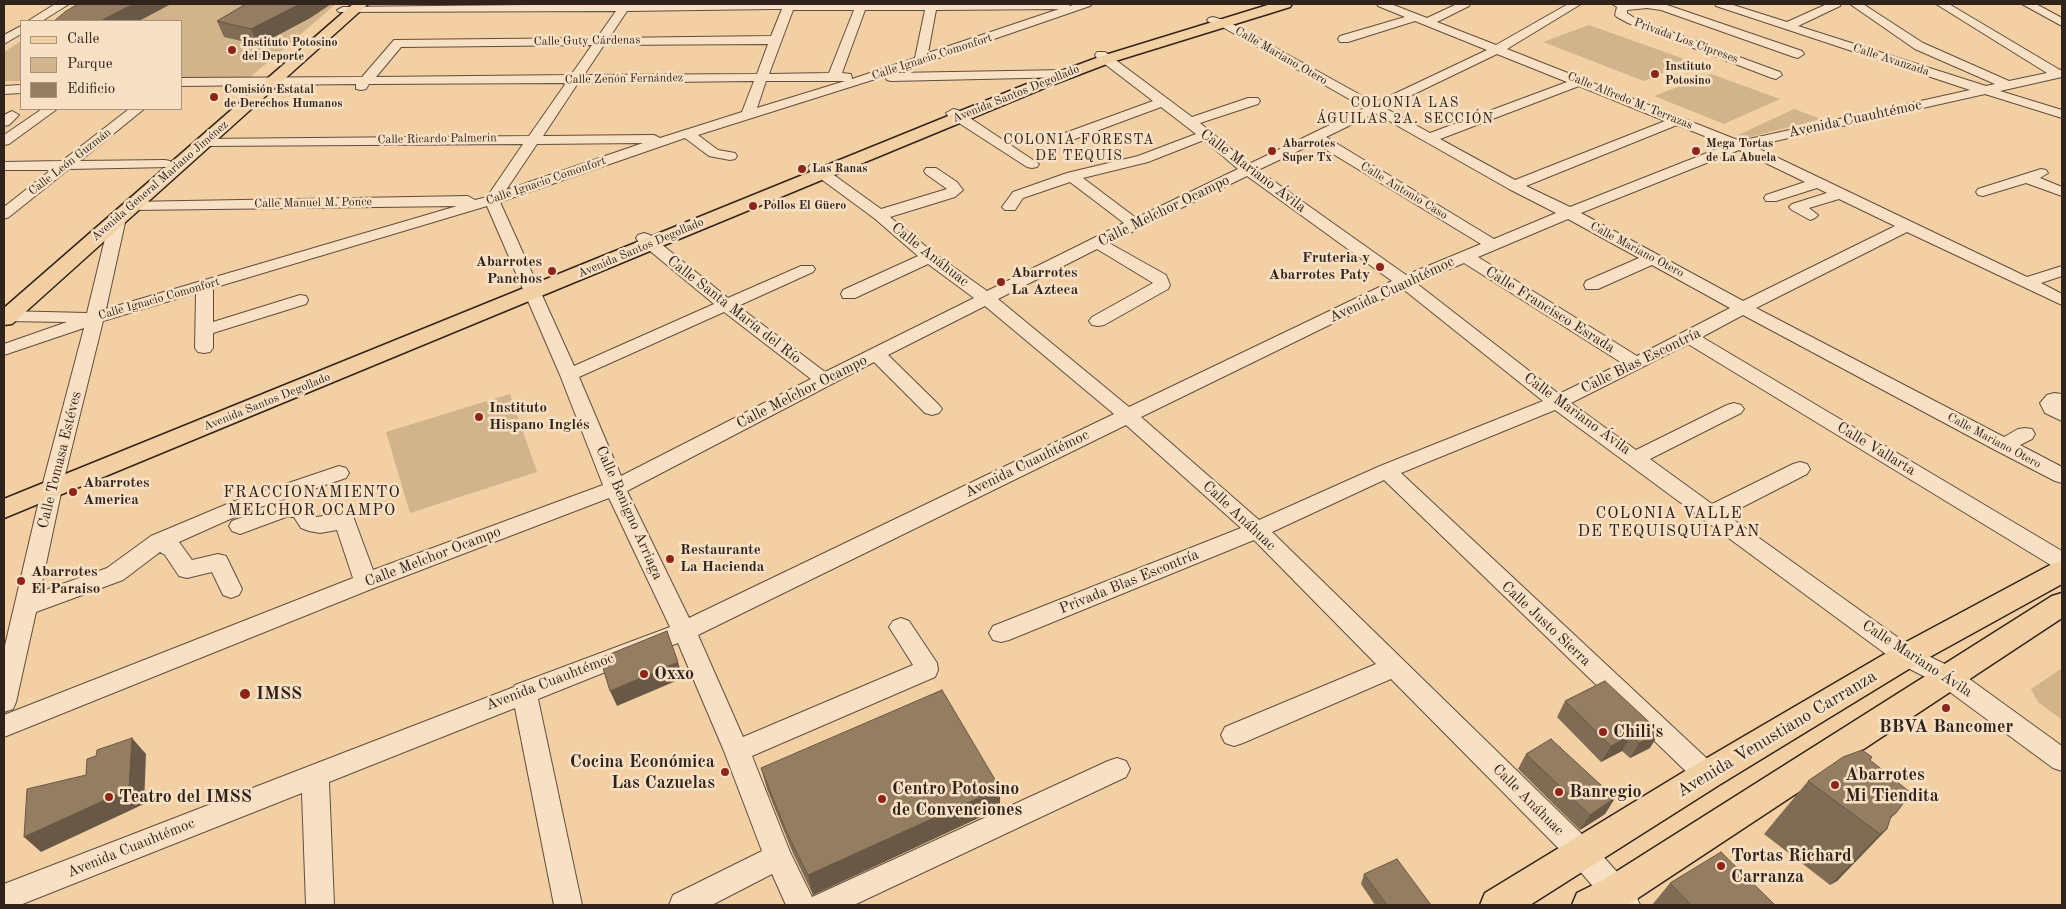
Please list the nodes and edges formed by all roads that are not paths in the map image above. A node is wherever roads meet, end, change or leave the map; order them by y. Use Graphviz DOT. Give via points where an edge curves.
graph roads {
  1 [pos="63,4"];
  2 [pos="78,4"];
  3 [pos="807,4"];
  4 [pos="1266,4"];
  5 [pos="1285,4"];
  6 [pos="1382,4"];
  7 [pos="1464,4"];
  8 [pos="1576,4"];
  9 [pos="1720,4"];
  10 [pos="1836,4"];
  11 [pos="1856,4"];
  12 [pos="1942,4"];
  13 [pos="2028,4"];
  14 [pos="625,5"];
  15 [pos="754,5"];
  16 [pos="789,5"];
  17 [pos="862,5"];
  18 [pos="932,5"];
  19 [pos="1076,5"];
  20 [pos="1622,5"];
  21 [pos="496,6"];
  22 [pos="352,7"];
  23 [pos="998,17"];
  24 [pos="1424,19"];
  25 [pos="36,20"];
  26 [pos="51,20"];
  27 [pos="1218,21"];
  28 [pos="2062,23"];
  29 [pos="1788,26"];
  30 [pos="4,28"];
  31 [pos="20,28"];
  32 [pos="20,29"];
  33 [pos="20,39"];
  34 [pos="1344,39"];
  35 [pos="4,40"];
  36 [pos="775,40"];
  37 [pos="600,41"];
  38 [pos="1831,41"];
  39 [pos="1919,46"];
  40 [pos="4,49"];
  41 [pos="1498,49"];
  42 [pos="1807,50"];
  43 [pos="1104,57"];
  44 [pos="1886,59"];
  45 [pos="921,60"];
  46 [pos="1761,69"];
  47 [pos="2060,74"];
  48 [pos="1776,75"];
  49 [pos="834,77"];
  50 [pos="871,77"];
  51 [pos="760,80"];
  52 [pos="1038,80"];
  53 [pos="1581,81"];
  54 [pos="182,82"];
  55 [pos="573,82"];
  56 [pos="363,83"];
  57 [pos="849,83"];
  58 [pos="4,84"];
  59 [pos="20,84"];
  60 [pos="263,84"];
  61 [pos="2008,86"];
  62 [pos="182,88"];
  63 [pos="20,89"];
  64 [pos="4,90"];
  65 [pos="1987,90"];
  66 [pos="1253,101"];
  67 [pos="1162,102"];
  68 [pos="1374,109"];
  69 [pos="48,110"];
  70 [pos="136,110"];
  71 [pos="2062,114"];
  72 [pos="956,115"];
  73 [pos="747,116"];
  74 [pos="7,120"];
  75 [pos="1679,120"];
  76 [pos="32,121"];
  77 [pos="1190,122"];
  78 [pos="687,133"];
  79 [pos="1205,135"];
  80 [pos="534,138"];
  81 [pos="1317,138"];
  82 [pos="669,139"];
  83 [pos="1428,139"];
  84 [pos="1059,140"];
  85 [pos="4,141"];
  86 [pos="204,142"];
  87 [pos="1739,145"];
  88 [pos="730,156"];
  89 [pos="165,164"];
  90 [pos="1032,164"];
  91 [pos="67,165"];
  92 [pos="4,166"];
  93 [pos="819,170"];
  94 [pos="1248,170"];
  95 [pos="931,171"];
  96 [pos="1072,176"];
  97 [pos="1819,183"];
  98 [pos="1514,186"];
  99 [pos="1984,192"];
  100 [pos="2062,192"];
  101 [pos="1840,193"];
  102 [pos="1771,198"];
  103 [pos="492,200"];
  104 [pos="133,205"];
  105 [pos="1010,207"];
  106 [pos="1568,213"];
  107 [pos="4,214"];
  108 [pos="1810,214"];
  109 [pos="879,216"];
  110 [pos="118,218"];
  111 [pos="1136,224"];
  112 [pos="1908,225"];
  113 [pos="647,240"];
  114 [pos="1098,243"];
  115 [pos="1492,244"];
  116 [pos="1465,256"];
  117 [pos="929,257"];
  118 [pos="1653,258"];
  119 [pos="807,269"];
  120 [pos="2062,271"];
  121 [pos="1404,282"];
  122 [pos="2026,283"];
  123 [pos="205,285"];
  124 [pos="1592,285"];
  125 [pos="532,290"];
  126 [pos="849,294"];
  127 [pos="987,299"];
  128 [pos="300,300"];
  129 [pos="2062,300"];
  130 [pos="727,306"];
  131 [pos="1743,308"];
  132 [pos="4,314"];
  133 [pos="96,318"];
  134 [pos="1098,321"];
  135 [pos="204,330"];
  136 [pos="1690,337"];
  137 [pos="204,348"];
  138 [pos="4,350"];
  139 [pos="876,354"];
  140 [pos="1636,364"];
  141 [pos="569,375"];
  142 [pos="824,380"];
  143 [pos="2062,400"];
  144 [pos="1557,402"];
  145 [pos="932,409"];
  146 [pos="1734,409"];
  147 [pos="2062,415"];
  148 [pos="1128,416"];
  149 [pos="2025,434"];
  150 [pos="2004,446"];
  151 [pos="1636,458"];
  152 [pos="1800,469"];
  153 [pos="1387,471"];
  154 [pos="339,473"];
  155 [pos="2062,476"];
  156 [pos="53,484"];
  157 [pos="615,488"];
  158 [pos="4,499"];
  159 [pos="4,509"];
  160 [pos="1711,514"];
  161 [pos="240,526"];
  162 [pos="1257,530"];
  163 [pos="159,542"];
  164 [pos="2062,561"];
  165 [pos="2062,571"];
  166 [pos="366,582"];
  167 [pos="231,589"];
  168 [pos="2062,604"];
  169 [pos="26,606"];
  170 [pos="901,627"];
  171 [pos="684,631"];
  172 [pos="1000,633"];
  173 [pos="1906,656"];
  174 [pos="1393,667"];
  175 [pos="1948,677"];
  176 [pos="524,692"];
  177 [pos="4,702"];
  178 [pos="4,726"];
  179 [pos="1234,735"];
  180 [pos="737,751"];
  181 [pos="2062,760"];
  182 [pos="1117,769"];
  183 [pos="315,775"];
  184 [pos="1707,775"];
  185 [pos="1582,853"];
  186 [pos="778,857"];
  187 [pos="4,898"];
  188 [pos="1611,901"];
  189 [pos="320,905"];
  190 [pos="568,905"];
  191 [pos="683,905"];
  192 [pos="801,905"];
  193 [pos="824,905"];
  194 [pos="1498,905"];
  1 -- 25 [label="street"];
  2 -- 26 [label="street"];
  3 -- 16 [label="street"];
  4 -- 27 [label="main road, Avenida Santos Degollado"];
  5 -- 27 [label="main road, Avenida Santos Degollado"];
  6 -- 24 [label="street, Calle Alfredo M. Terrazas"];
  7 -- 24 [label="street"];
  8 -- 41 [label="street, Calle Melchor Ocampo"];
  9 -- 29 [label="street, Calle Avanzada"];
  10 -- 29 [label="street"];
  11 -- 39 [label="street"];
  12 -- 47 [label="street"];
  13 -- 28 [label="street"];
  14 -- 15 [label="street"];
  14 -- 21 [label="street"];
  14 -- 37 [label="street"];
  15 -- 16 [label="street"];
  16 -- 17 [label="street"];
  16 -- 36 [label="street"];
  17 -- 18 [label="street"];
  17 -- 49 [label="street"];
  18 -- 23 [label="street"];
  18 -- 45 [label="street"];
  19 -- 23 [label="street, Calle Ignacio Comonfort"];
  19 -- 23 [label="street"];
  20 -- 42 [label="street, Privada Los Cipreses" via="1663,7"];
  20 -- 46 [label="street, Privada Los Cipreses" via="1622,15 1632,21"];
  21 -- 22 [label="street"];
  22 -- 60 [label="main road, Avenida General Mariano Jiménez"];
  23 -- 45 [label="street, Calle Ignacio Comonfort"];
  24 -- 34 [label="street"];
  24 -- 41 [label="street, Calle Alfredo M. Terrazas"];
  27 -- 43 [label="main road, Avenida Santos Degollado"];
  27 -- 68 [label="street, Calle Mariano Otero"];
  29 -- 38 [label="street, Calle Avanzada"];
  30 -- 31 [label="street"];
  32 -- 35 [label="street"];
  33 -- 40 [label="street"];
  36 -- 37 [label="street, Calle Guty Cárdenas"];
  36 -- 51 [label="street"];
  37 -- 55 [label="street"];
  37 -- 56 [label="street, Calle Guty Cárdenas" via="398,43"];
  38 -- 42 [label="street"];
  38 -- 44 [label="street, Calle Avanzada"];
  39 -- 44 [label="street"];
  39 -- 61 [label="street"];
  41 -- 53 [label="street, Calle Alfredo M. Terrazas"];
  41 -- 68 [label="street, Calle Melchor Ocampo"];
  42 -- 46 [label="street"];
  43 -- 52 [label="main road, Avenida Santos Degollado"];
  43 -- 52 [label="main road, Avenida Santos Degollado" via="1066,74"];
  43 -- 67 [label="street, Calle Mariano Ávila"];
  44 -- 65 [label="street, Calle Avanzada"];
  45 -- 50 [label="street, Calle Ignacio Comonfort"];
  46 -- 48 [label="street, Privada Los Cipreses"];
  47 -- 61 [label="street, Avenida Cuauhtémoc"];
  49 -- 50 [label="street, Calle Zenón Fernández"];
  49 -- 51 [label="street, Calle Zenón Fernández"];
  50 -- 52 [label="street, Calle Zenón Fernández"];
  50 -- 57 [label="street, Calle Ignacio Comonfort"];
  51 -- 55 [label="street, Calle Zenón Fernández"];
  51 -- 57 [label="street, Calle Zenón Fernández"];
  51 -- 73 [label="street"];
  52 -- 57 [label="street, Calle Zenón Fernández"];
  52 -- 72 [label="main road, Avenida Santos Degollado"];
  53 -- 75 [label="street, Calle Alfredo M. Terrazas"];
  53 -- 83 [label="street"];
  54 -- 60 [label="street, Calle Zenón Fernández"];
  55 -- 56 [label="street, Calle Zenón Fernández"];
  55 -- 80 [label="street"];
  56 -- 60 [label="street, Calle Zenón Fernández"];
  57 -- 73 [label="street, Calle Ignacio Comonfort"];
  58 -- 59 [label="street"];
  60 -- 62 [label="street, Calle Zenón Fernández"];
  60 -- 86 [label="main road, Avenida General Mariano Jiménez"];
  60 -- 89 [label="main road, Avenida General Mariano Jiménez"];
  61 -- 65 [label="street, Avenida Cuauhtémoc"];
  63 -- 64 [label="street"];
  65 -- 71 [label="street, Calle Avanzada"];
  65 -- 87 [label="street, Avenida Cuauhtémoc"];
  66 -- 77 [label="street"];
  67 -- 77 [label="street, Calle Mariano Ávila"];
  67 -- 84 [label="street"];
  68 -- 81 [label="street, Calle Melchor Ocampo"];
  68 -- 83 [label="street, Calle Mariano Otero"];
  69 -- 76 [label="street"];
  70 -- 91 [label="street, Calle León Guzmán"];
  72 -- 90 [label="street"];
  72 -- 93 [label="main road, Avenida Santos Degollado"];
  73 -- 78 [label="street, Calle Ignacio Comonfort"];
  74 -- 76 [label="street"];
  75 -- 87 [label="street, Calle Alfredo M. Terrazas"];
  75 -- 98 [label="street"];
  76 -- 85 [label="street"];
  77 -- 79 [label="street, Calle Mariano Ávila"];
  78 -- 82 [label="street, Calle Ignacio Comonfort"];
  78 -- 88 [label="street" via="714,153"];
  79 -- 94 [label="street, Calle Mariano Ávila"];
  79 -- 96 [label="street" via="1143,158"];
  80 -- 82 [label="street, Calle Ricardo Palmerin"];
  80 -- 86 [label="street, Calle Ricardo Palmerin"];
  80 -- 103 [label="street"];
  81 -- 94 [label="street, Calle Melchor Ocampo"];
  81 -- 115 [label="street, Calle Antonio Caso"];
  82 -- 103 [label="street, Calle Ignacio Comonfort"];
  83 -- 98 [label="street, Calle Mariano Otero"];
  86 -- 104 [label="main road, Avenida General Mariano Jiménez"];
  87 -- 97 [label="street, Calle Alfredo M. Terrazas"];
  87 -- 106 [label="street, Avenida Cuauhtémoc"];
  89 -- 91 [label="street"];
  89 -- 132 [label="main road, Avenida General Mariano Jiménez"];
  91 -- 92 [label="street"];
  91 -- 107 [label="street, Calle León Guzmán"];
  93 -- 109 [label="street, Calle Anáhuac"];
  93 -- 113 [label="main road, Avenida Santos Degollado"];
  94 -- 111 [label="street, Calle Melchor Ocampo"];
  94 -- 121 [label="street, Calle Mariano Ávila"];
  95 -- 109 [label="street" via="956,190"];
  96 -- 105 [label="street" via="1018,196"];
  96 -- 111 [label="street"];
  97 -- 101 [label="street, Calle Alfredo M. Terrazas"];
  97 -- 102 [label="street"];
  98 -- 106 [label="street, Calle Mariano Otero"];
  99 -- 100 [label="street" via="2034,175"];
  101 -- 108 [label="street" via="1798,207"];
  101 -- 112 [label="street, Calle Alfredo M. Terrazas"];
  103 -- 104 [label="street, Calle Manuel M. Ponce"];
  103 -- 123 [label="street, Calle Ignacio Comonfort"];
  103 -- 125 [label="street, Calle Benigno Arriaga"];
  104 -- 110 [label="main road, Avenida General Mariano Jiménez"];
  106 -- 115 [label="street, Avenida Cuauhtémoc"];
  106 -- 118 [label="street, Calle Mariano Otero"];
  109 -- 117 [label="street, Calle Anáhuac"];
  110 -- 132 [label="main road, Avenida General Mariano Jiménez"];
  110 -- 133 [label="street, Calle Tomasa Estéves"];
  111 -- 114 [label="street, Calle Melchor Ocampo"];
  112 -- 122 [label="street, Calle Alfredo M. Terrazas"];
  112 -- 131 [label="street, Calle Blas Escontría"];
  113 -- 125 [label="main road, Avenida Santos Degollado"];
  113 -- 130 [label="street, Calle Santa María del Río"];
  114 -- 127 [label="street, Calle Melchor Ocampo"];
  114 -- 134 [label="street" via="1160,279 1162,285"];
  115 -- 116 [label="street, Avenida Cuauhtémoc"];
  116 -- 121 [label="street, Avenida Cuauhtémoc"];
  116 -- 140 [label="street, Calle Francisco Esrada"];
  117 -- 126 [label="street"];
  117 -- 127 [label="street, Calle Anáhuac"];
  118 -- 124 [label="street"];
  118 -- 131 [label="street, Calle Mariano Otero"];
  119 -- 130 [label="street"];
  120 -- 122 [label="street"];
  121 -- 144 [label="street, Calle Mariano Ávila"];
  121 -- 148 [label="street, Avenida Cuauhtémoc"];
  122 -- 129 [label="street, Calle Alfredo M. Terrazas"];
  123 -- 133 [label="street, Calle Ignacio Comonfort"];
  123 -- 135 [label="street"];
  125 -- 141 [label="street, Calle Benigno Arriaga"];
  125 -- 156 [label="main road, Avenida Santos Degollado"];
  127 -- 139 [label="street, Calle Melchor Ocampo"];
  127 -- 148 [label="street, Calle Anáhuac"];
  128 -- 135 [label="street"];
  130 -- 141 [label="street"];
  130 -- 142 [label="street, Calle Santa María del Río"];
  131 -- 136 [label="street, Calle Blas Escontría"];
  131 -- 150 [label="street, Calle Mariano Otero"];
  132 -- 133 [label="street"];
  133 -- 138 [label="street, Calle Ignacio Comonfort"];
  133 -- 156 [label="street, Calle Tomasa Estéves"];
  135 -- 137 [label="street"];
  136 -- 140 [label="street, Calle Blas Escontría"];
  136 -- 164 [label="street, Calle Vallarta"];
  139 -- 142 [label="street, Calle Melchor Ocampo"];
  139 -- 145 [label="street"];
  140 -- 144 [label="street, Calle Blas Escontría"];
  141 -- 157 [label="street, Calle Benigno Arriaga"];
  142 -- 157 [label="street, Calle Melchor Ocampo"];
  143 -- 147 [label="street" via="2054,399 2049,403"];
  144 -- 151 [label="street, Calle Mariano Ávila"];
  144 -- 153 [label="street, Calle Blas Escontría"];
  146 -- 151 [label="street"];
  148 -- 162 [label="street, Calle Anáhuac"];
  148 -- 171 [label="street, Avenida Cuauhtémoc"];
  149 -- 150 [label="street"];
  150 -- 155 [label="street, Calle Mariano Otero"];
  151 -- 160 [label="street, Calle Mariano Ávila"];
  152 -- 160 [label="street"];
  153 -- 162 [label="street, Calle Blas Escontría"];
  153 -- 184 [label="street, Calle Justo Sierra"];
  154 -- 163 [label="street" via="239,507"];
  156 -- 158 [label="main road, Avenida Santos Degollado"];
  156 -- 159 [label="main road, Avenida Santos Degollado"];
  156 -- 169 [label="street, Calle Tomasa Estéves"];
  157 -- 166 [label="street, Calle Melchor Ocampo"];
  157 -- 171 [label="street, Calle Benigno Arriaga"];
  160 -- 173 [label="street, Calle Mariano Ávila"];
  161 -- 166 [label="street" via="285,509 300,510 309,523 320,525 345,521"];
  162 -- 172 [label="street, Privada Blas Escontría"];
  162 -- 174 [label="street, Calle Anáhuac"];
  163 -- 167 [label="street" via="173,548 188,570 218,562"];
  163 -- 169 [label="street" via="115,574"];
  165 -- 173 [label="main road, Avenida Venustiano Carranza"];
  166 -- 178 [label="street, Calle Melchor Ocampo"];
  168 -- 175 [label="main road"];
  169 -- 177 [label="street, Calle Tomasa Estéves"];
  170 -- 180 [label="street" via="926,670"];
  171 -- 176 [label="street, Avenida Cuauhtémoc"];
  171 -- 180 [label="street, Calle Benigno Arriaga"];
  173 -- 175 [label="street, Calle Mariano Ávila"];
  173 -- 184 [label="main road, Avenida Venustiano Carranza"];
  174 -- 179 [label="street"];
  174 -- 185 [label="street, Calle Anáhuac"];
  175 -- 181 [label="street, Calle Mariano Ávila"];
  175 -- 188 [label="main road"];
  176 -- 183 [label="street, Avenida Cuauhtémoc"];
  176 -- 190 [label="street"];
  180 -- 186 [label="street, Calle Benigno Arriaga"];
  182 -- 193 [label="street"];
  183 -- 187 [label="street, Avenida Cuauhtémoc"];
  183 -- 189 [label="street"];
  184 -- 185 [label="main road, Avenida Venustiano Carranza"];
  185 -- 188 [label="street, Calle Anáhuac"];
  185 -- 194 [label="main road, Avenida Venustiano Carranza"];
  186 -- 191 [label="street"];
  186 -- 192 [label="street, Calle Benigno Arriaga"];
}
